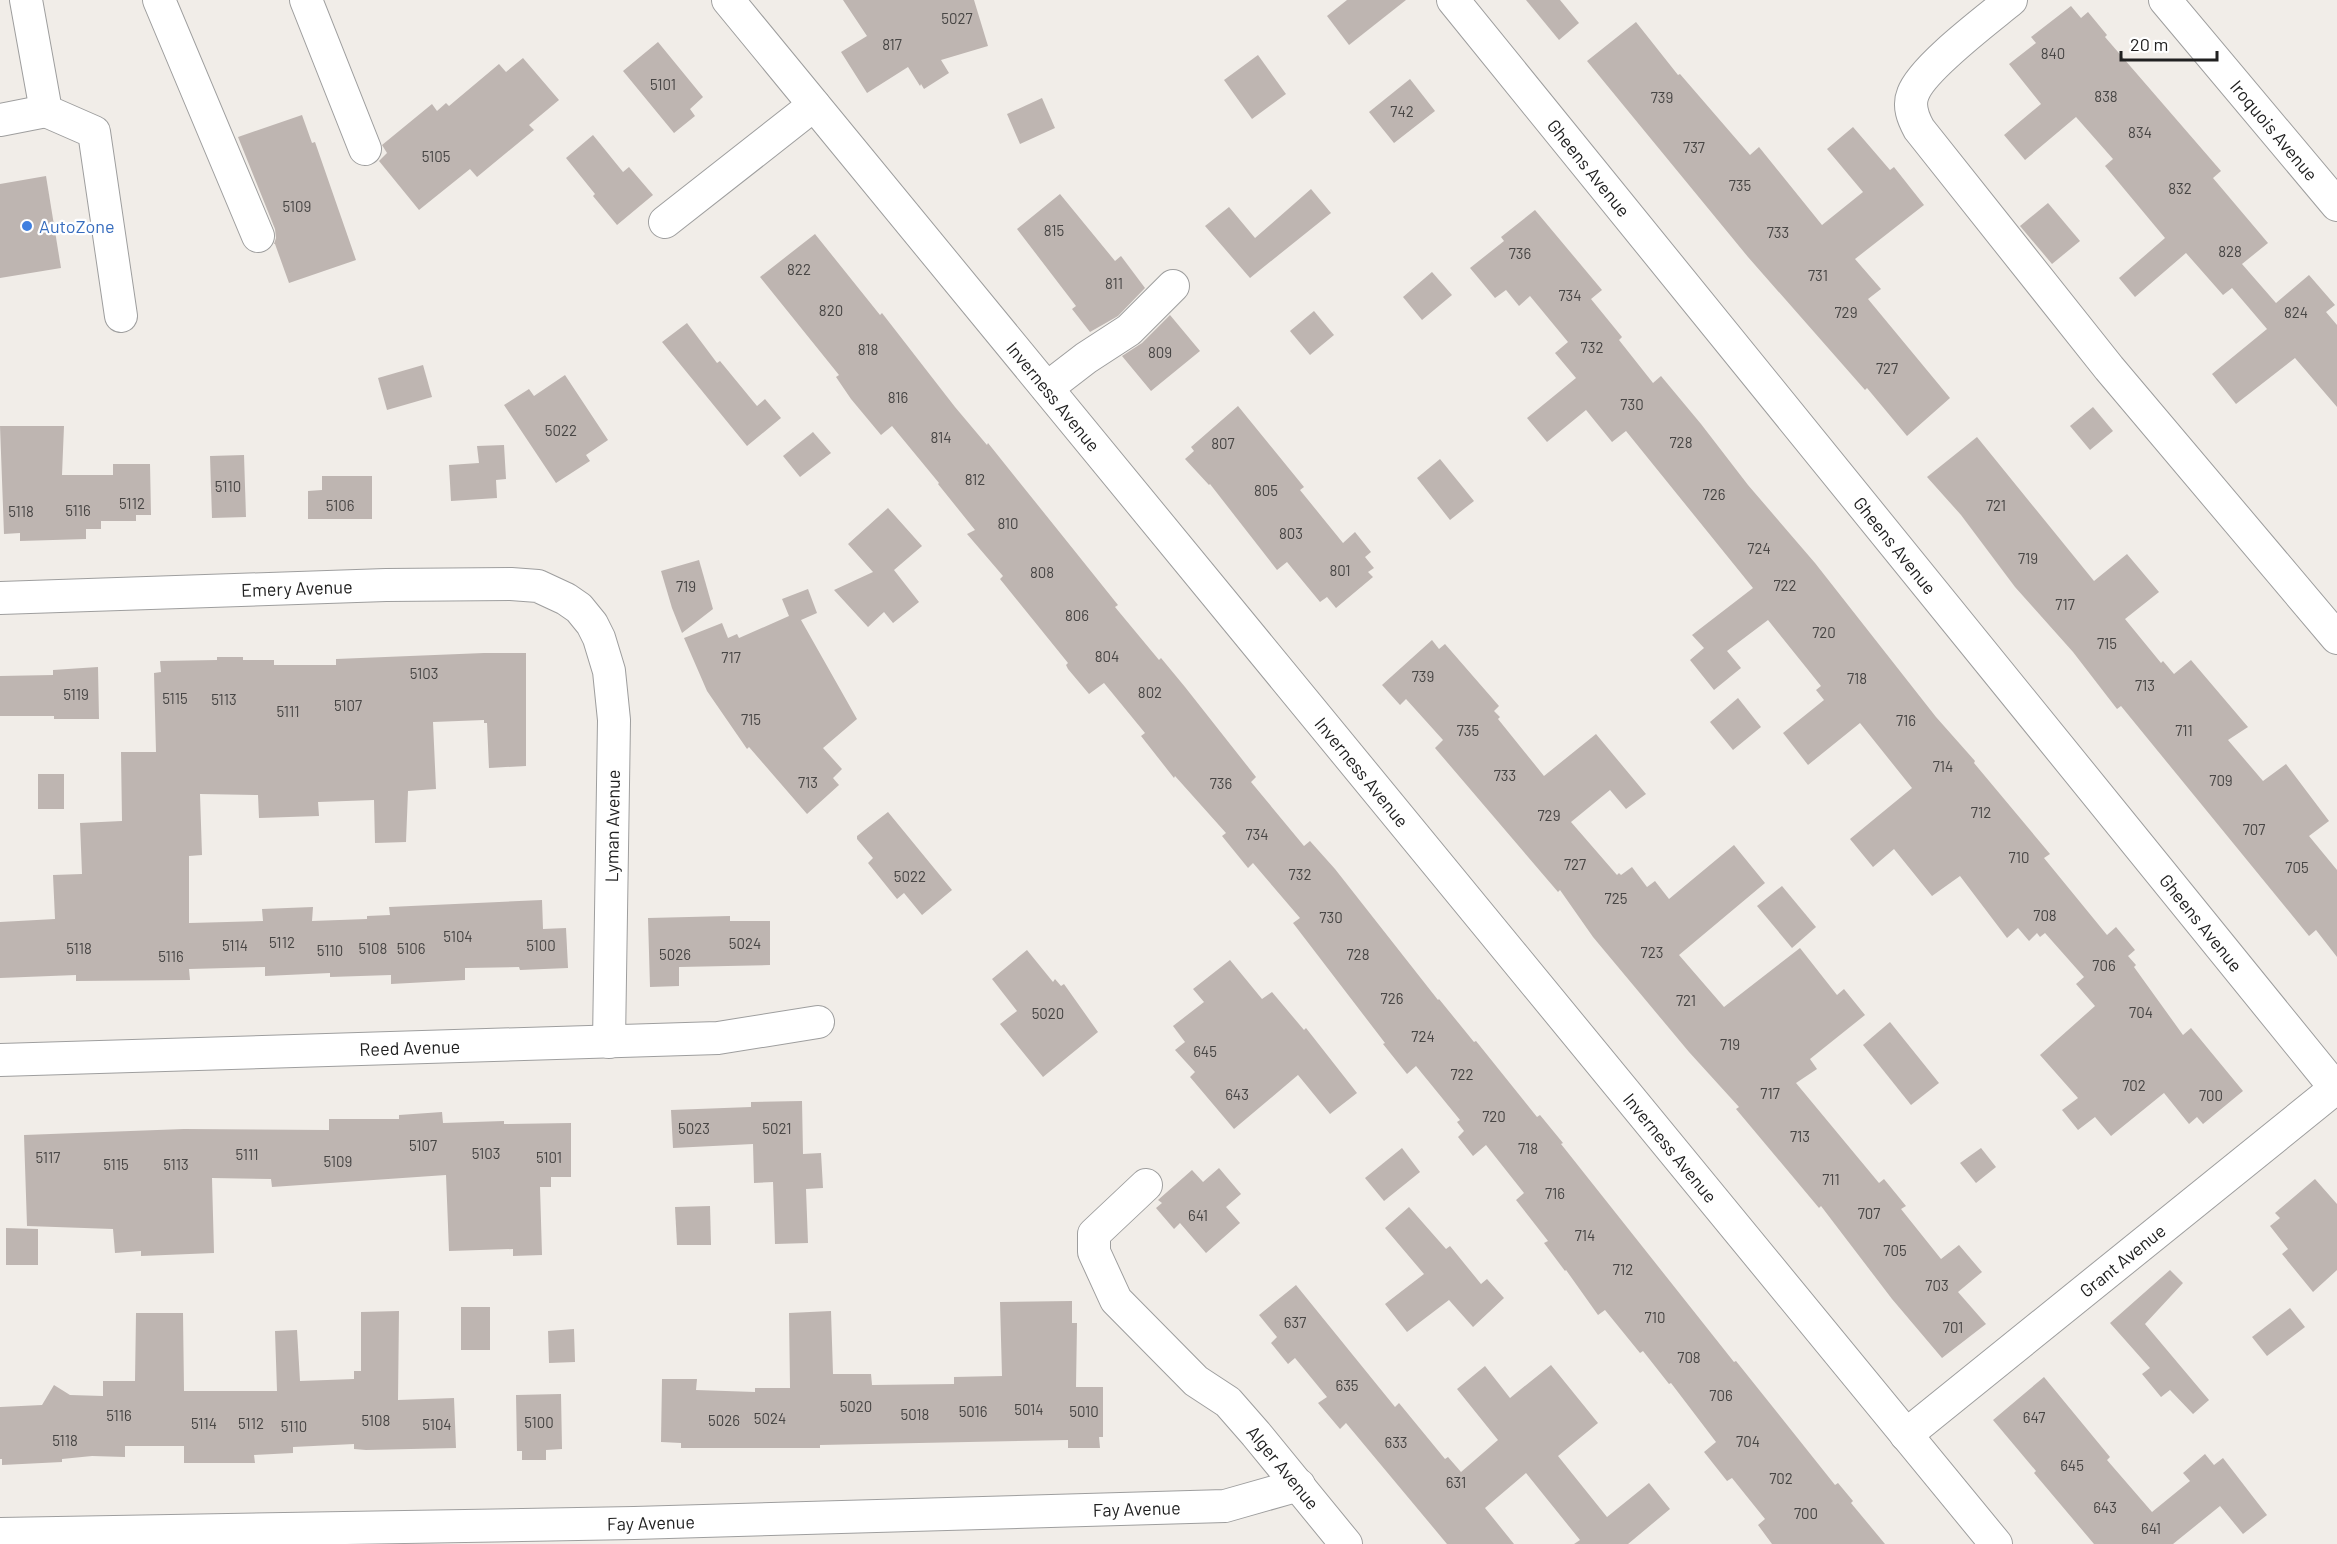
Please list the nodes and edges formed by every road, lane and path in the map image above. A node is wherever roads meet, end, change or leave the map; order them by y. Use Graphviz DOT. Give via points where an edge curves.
graph roads {
  1 [pos="26,0"];
  2 [pos="159,0"];
  3 [pos="306,0"];
  4 [pos="728,0"];
  5 [pos="1452,0"];
  6 [pos="2011,0"];
  7 [pos="2165,0"];
  8 [pos="814,105"];
  9 [pos="46,111"];
  10 [pos="0,120"];
  11 [pos="365,149"];
  12 [pos="2337,205"];
  13 [pos="665,222"];
  14 [pos="258,236"];
  15 [pos="1173,286"];
  16 [pos="121,316"];
  17 [pos="1047,388"];
  18 [pos="0,598"];
  19 [pos="586,616"];
  20 [pos="2337,638"];
  21 [pos="818,1022"];
  22 [pos="609,1042"];
  23 [pos="0,1060"];
  24 [pos="2336,1088"];
  25 [pos="1146,1185"];
  26 [pos="1906,1435"];
  27 [pos="1299,1485"];
  28 [pos="0,1534"];
  29 [pos="634,1534"];
  30 [pos="1346,1544"];
  31 [pos="1996,1544"];
  1 -- 9 [label="street"];
  2 -- 14 [label="street"];
  3 -- 11 [label="street"];
  4 -- 8 [label="street, Inverness Avenue"];
  5 -- 24 [label="street, Gheens Avenue"];
  6 -- 20 [label="street" via="1919,81 1910,105 1916,123 1949,170 2109,368"];
  7 -- 12 [label="street, Iroquois Avenue"];
  8 -- 13 [label="street"];
  8 -- 17 [label="street, Inverness Avenue"];
  9 -- 10 [label="street"];
  9 -- 16 [label="street" via="94,132"];
  15 -- 17 [label="street" via="1129,330"];
  17 -- 26 [label="street, Inverness Avenue"];
  18 -- 19 [label="street, Emery Avenue" via="511,584 538,586 566,599"];
  19 -- 22 [label="street, Lyman Avenue" via="599,638 609,671 614,720"];
  21 -- 22 [label="street, Reed Avenue" via="718,1038"];
  22 -- 23 [label="street, Reed Avenue"];
  24 -- 26 [label="street, Grant Avenue"];
  25 -- 27 [label="street, Alger Avenue" via="1094,1234 1094,1252 1116,1300 1196,1381 1228,1402"];
  26 -- 31 [label="street, Inverness Avenue"];
  27 -- 29 [label="street, Fay Avenue" via="1225,1506"];
  27 -- 30 [label="street, Alger Avenue"];
  28 -- 29 [label="street, Fay Avenue"];
}
